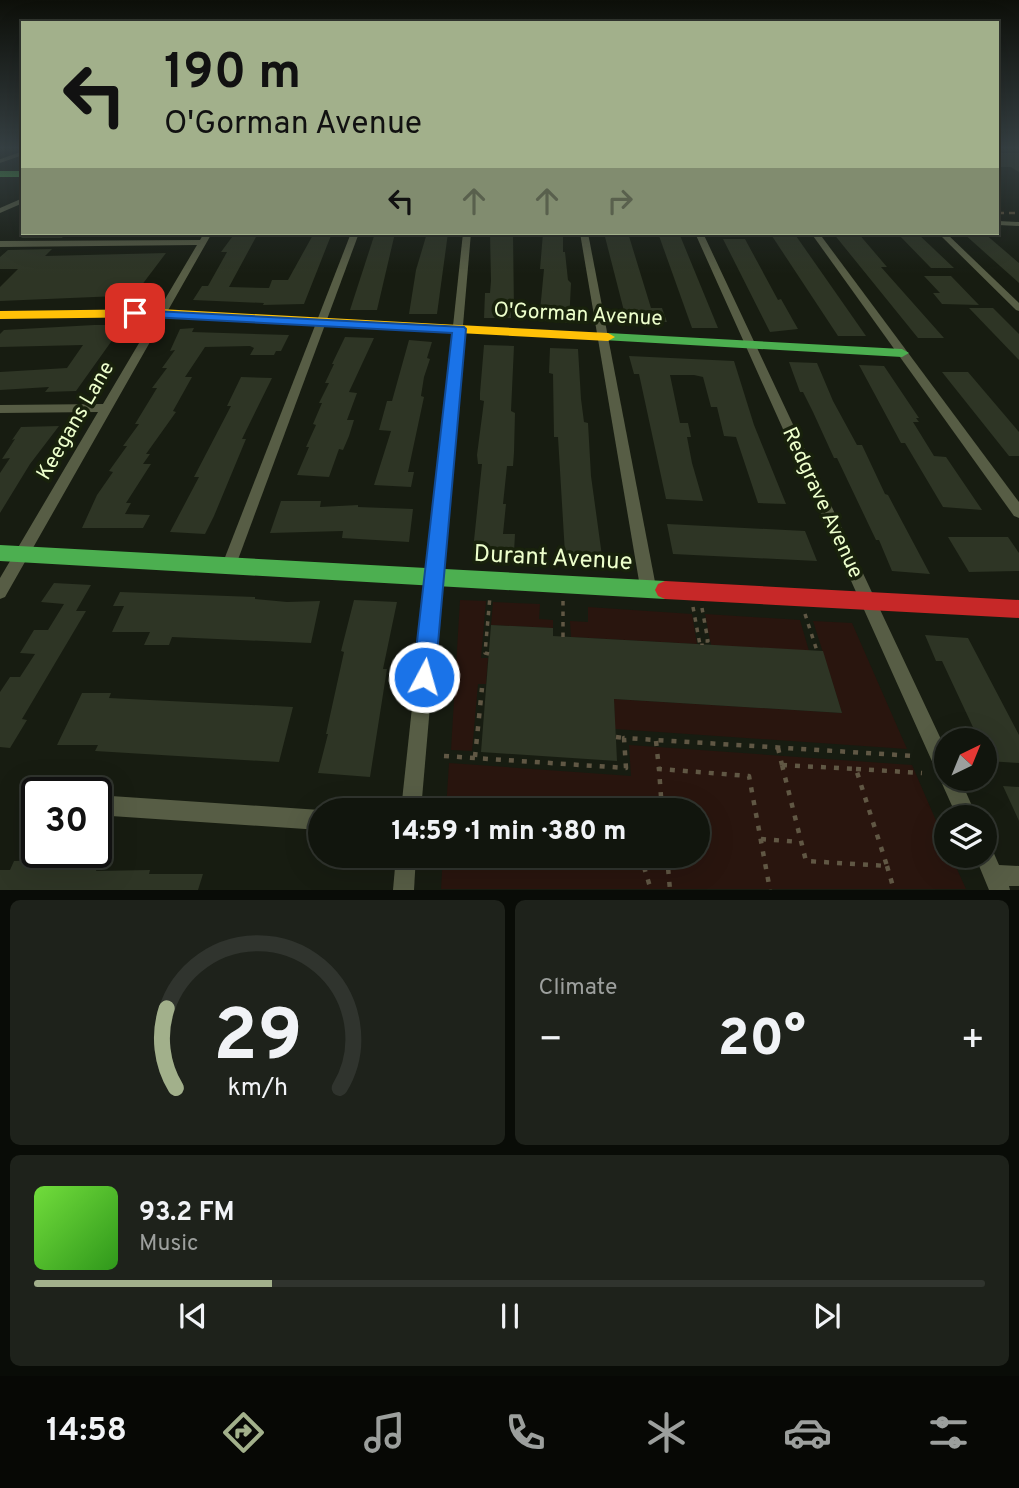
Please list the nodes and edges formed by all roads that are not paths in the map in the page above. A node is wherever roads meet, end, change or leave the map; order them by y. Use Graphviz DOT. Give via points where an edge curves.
graph roads {
  1 [pos="21,201"];
  2 [pos="0,211"];
  3 [pos="999,223"];
  4 [pos="1019,224"];
  5 [pos="354,235"];
  6 [pos="467,235"];
  7 [pos="584,235"];
  8 [pos="700,235"];
  9 [pos="816,235"];
  10 [pos="944,235"];
  11 [pos="205,238"];
  12 [pos="0,244"];
  13 [pos="1019,308"];
  14 [pos="160,313"];
  15 [pos="0,314"];
  16 [pos="320,322"];
  17 [pos="459,329"];
  18 [pos="602,337"];
  19 [pos="750,345"];
  20 [pos="902,353"];
  21 [pos="105,408"];
  22 [pos="0,410"];
  23 [pos="1019,512"];
  24 [pos="0,553"];
  25 [pos="22,553"];
  26 [pos="229,565"];
  27 [pos="435,576"];
  28 [pos="648,587"];
  29 [pos="0,592"];
  30 [pos="867,600"];
  31 [pos="1019,609"];
  32 [pos="934,745"];
  33 [pos="412,798"];
  34 [pos="112,806"];
  35 [pos="308,819"];
  36 [pos="405,868"];
  37 [pos="993,873"];
  38 [pos="1019,876"];
  39 [pos="403,890"];
  1 -- 2 [label="street"];
  3 -- 4 [label="street"];
  5 -- 16 [label="street"];
  6 -- 17 [label="street"];
  7 -- 18 [label="street"];
  8 -- 19 [label="street, Redgrave Avenue"];
  9 -- 20 [label="street"];
  10 -- 13 [label="street"];
  11 -- 12 [label="street"];
  11 -- 14 [label="street, Keegans Lane"];
  14 -- 15 [label="street, O'Gorman Avenue"];
  14 -- 16 [label="street, O'Gorman Avenue"];
  14 -- 21 [label="street, Keegans Lane"];
  16 -- 17 [label="street, O'Gorman Avenue"];
  16 -- 26 [label="street"];
  17 -- 18 [label="street, O'Gorman Avenue"];
  17 -- 27 [label="street"];
  18 -- 19 [label="street, O'Gorman Avenue"];
  18 -- 28 [label="street"];
  19 -- 20 [label="street, O'Gorman Avenue"];
  19 -- 30 [label="street, Redgrave Avenue"];
  20 -- 23 [label="street"];
  21 -- 22 [label="street"];
  21 -- 25 [label="street, Keegans Lane"];
  24 -- 25 [label="street, Durant Avenue"];
  25 -- 26 [label="street, Durant Avenue"];
  25 -- 29 [label="street, Keegans Lane"];
  26 -- 27 [label="street, Durant Avenue"];
  27 -- 28 [label="street, Durant Avenue"];
  27 -- 33 [label="street"];
  28 -- 30 [label="street, Durant Avenue"];
  30 -- 31 [label="street, Durant Avenue"];
  30 -- 32 [label="street, Redgrave Avenue"];
  34 -- 35 [label="street"];
  36 -- 39 [label="street"];
  37 -- 38 [label="street"];
}
